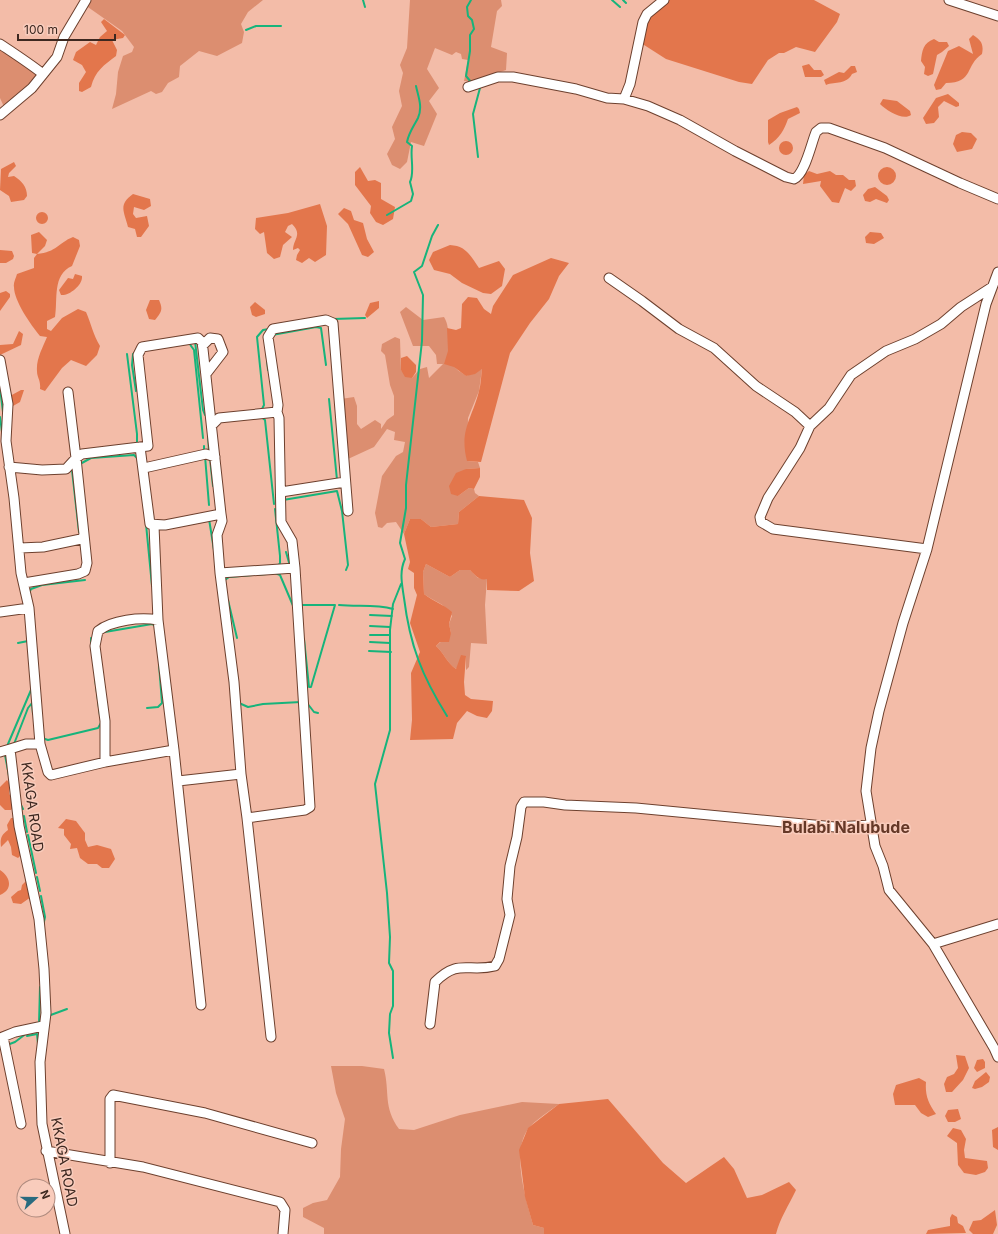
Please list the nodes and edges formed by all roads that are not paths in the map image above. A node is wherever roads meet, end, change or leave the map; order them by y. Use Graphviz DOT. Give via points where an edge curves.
graph roads {
  1 [pos="86,0"];
  2 [pos="664,0"];
  3 [pos="949,0"];
  4 [pos="976,4"];
  5 [pos="998,16"];
  6 [pos="0,44"];
  7 [pos="43,74"];
  8 [pos="468,87"];
  9 [pos="624,99"];
  10 [pos="0,115"];
  11 [pos="998,199"];
  12 [pos="998,272"];
  13 [pos="609,278"];
  14 [pos="992,287"];
  15 [pos="203,345"];
  16 [pos="0,360"];
  17 [pos="206,374"];
  18 [pos="68,392"];
  19 [pos="277,412"];
  20 [pos="210,414"];
  21 [pos="219,418"];
  22 [pos="212,425"];
  23 [pos="810,426"];
  24 [pos="140,447"];
  25 [pos="215,457"];
  26 [pos="76,458"];
  27 [pos="9,466"];
  28 [pos="144,468"];
  29 [pos="344,482"];
  30 [pos="281,492"];
  31 [pos="348,511"];
  32 [pos="221,514"];
  33 [pos="150,524"];
  34 [pos="84,536"];
  35 [pos="20,548"];
  36 [pos="927,549"];
  37 [pos="295,568"];
  38 [pos="220,573"];
  39 [pos="24,584"];
  40 [pos="29,608"];
  41 [pos="0,612"];
  42 [pos="158,620"];
  43 [pos="40,744"];
  44 [pos="10,749"];
  45 [pos="174,750"];
  46 [pos="0,752"];
  47 [pos="105,762"];
  48 [pos="241,774"];
  49 [pos="178,781"];
  50 [pos="247,818"];
  51 [pos="871,825"];
  52 [pos="998,924"];
  53 [pos="933,944"];
  54 [pos="201,1005"];
  55 [pos="430,1024"];
  56 [pos="43,1026"];
  57 [pos="2,1037"];
  58 [pos="271,1037"];
  59 [pos="998,1058"];
  60 [pos="21,1124"];
  61 [pos="312,1143"];
  62 [pos="46,1151"];
  63 [pos="110,1162"];
  64 [pos="65,1234"];
  65 [pos="283,1234"];
  1 -- 7 [label="street" via="56,57"];
  2 -- 9 [label="street" via="647,14 643,22 630,84"];
  3 -- 4 [label="street"];
  4 -- 5 [label="street"];
  6 -- 7 [label="street"];
  7 -- 10 [label="street" via="32,88"];
  8 -- 9 [label="street" via="498,77 513,77 576,89 607,98"];
  9 -- 11 [label="street" via="680,120 735,152 790,178 799,177 816,132 820,128 829,128 885,148"];
  12 -- 14 [label="street"];
  13 -- 23 [label="street" via="679,329 714,348 756,386 795,412"];
  14 -- 23 [label="street" via="961,307 941,324 915,339 894,347 851,375 834,402"];
  14 -- 36 [label="street" via="974,351"];
  15 -- 17 [label="street"];
  15 -- 17 [label="street" via="210,338 218,339 223,352"];
  15 -- 24 [label="street" via="198,338 142,348 138,355 148,446"];
  16 -- 27 [label="street, KKAGA ROAD" via="8,404 6,442"];
  17 -- 20 [label="street"];
  18 -- 26 [label="street"];
  19 -- 21 [label="street"];
  19 -- 29 [label="street" via="268,337 273,329 326,320 333,323 339,379"];
  19 -- 30 [label="street"];
  20 -- 21 [label="street"];
  20 -- 22 [label="street"];
  21 -- 22 [label="street"];
  22 -- 25 [label="street"];
  23 -- 36 [label="street" via="800,448 768,498 760,517 761,522 773,529"];
  24 -- 26 [label="street" via="82,454"];
  24 -- 28 [label="street"];
  25 -- 28 [label="street" via="206,454"];
  25 -- 32 [label="street"];
  26 -- 27 [label="street" via="66,469 42,470"];
  26 -- 34 [label="street"];
  27 -- 35 [label="street, KKAGA ROAD"];
  28 -- 33 [label="street"];
  29 -- 30 [label="street"];
  29 -- 31 [label="street"];
  30 -- 37 [label="street" via="281,522 292,540"];
  32 -- 33 [label="street" via="165,525"];
  32 -- 38 [label="street" via="222,521 217,535"];
  33 -- 42 [label="street" via="154,526"];
  34 -- 35 [label="street" via="81,539 43,547"];
  34 -- 39 [label="street" via="87,563 85,571"];
  35 -- 39 [label="street, KKAGA ROAD"];
  36 -- 51 [label="street" via="891,666 871,748 866,791"];
  37 -- 38 [label="street"];
  37 -- 50 [label="street" via="310,807 306,810"];
  38 -- 48 [label="street" via="234,682"];
  39 -- 40 [label="street, KKAGA ROAD"];
  40 -- 41 [label="street"];
  40 -- 43 [label="street, KKAGA ROAD"];
  42 -- 45 [label="street"];
  42 -- 47 [label="street" via="149,618 106,624 98,631 95,646 105,721"];
  43 -- 44 [label="street, KKAGA ROAD" via="26,744"];
  43 -- 47 [label="street" via="48,772 52,775"];
  44 -- 46 [label="street"];
  44 -- 56 [label="street, KKAGA ROAD" via="19,826 39,919 46,1013"];
  45 -- 47 [label="street"];
  45 -- 49 [label="street"];
  48 -- 49 [label="street"];
  48 -- 50 [label="street"];
  49 -- 54 [label="street"];
  50 -- 58 [label="street"];
  51 -- 53 [label="street" via="889,890"];
  51 -- 55 [label="street" via="835,827 636,808 524,802 510,866 507,899 510,915 499,959 495,966 485,969 456,968 446,972 435,982"];
  52 -- 53 [label="street"];
  53 -- 59 [label="street"];
  56 -- 57 [label="street"];
  56 -- 62 [label="street, KKAGA ROAD" via="40,1062 42,1124"];
  57 -- 60 [label="street"];
  61 -- 63 [label="street" via="205,1113 113,1095 110,1099"];
  62 -- 63 [label="street"];
  62 -- 64 [label="street, KKAGA ROAD"];
  63 -- 65 [label="street" via="189,1177 280,1202 285,1210"];
}
